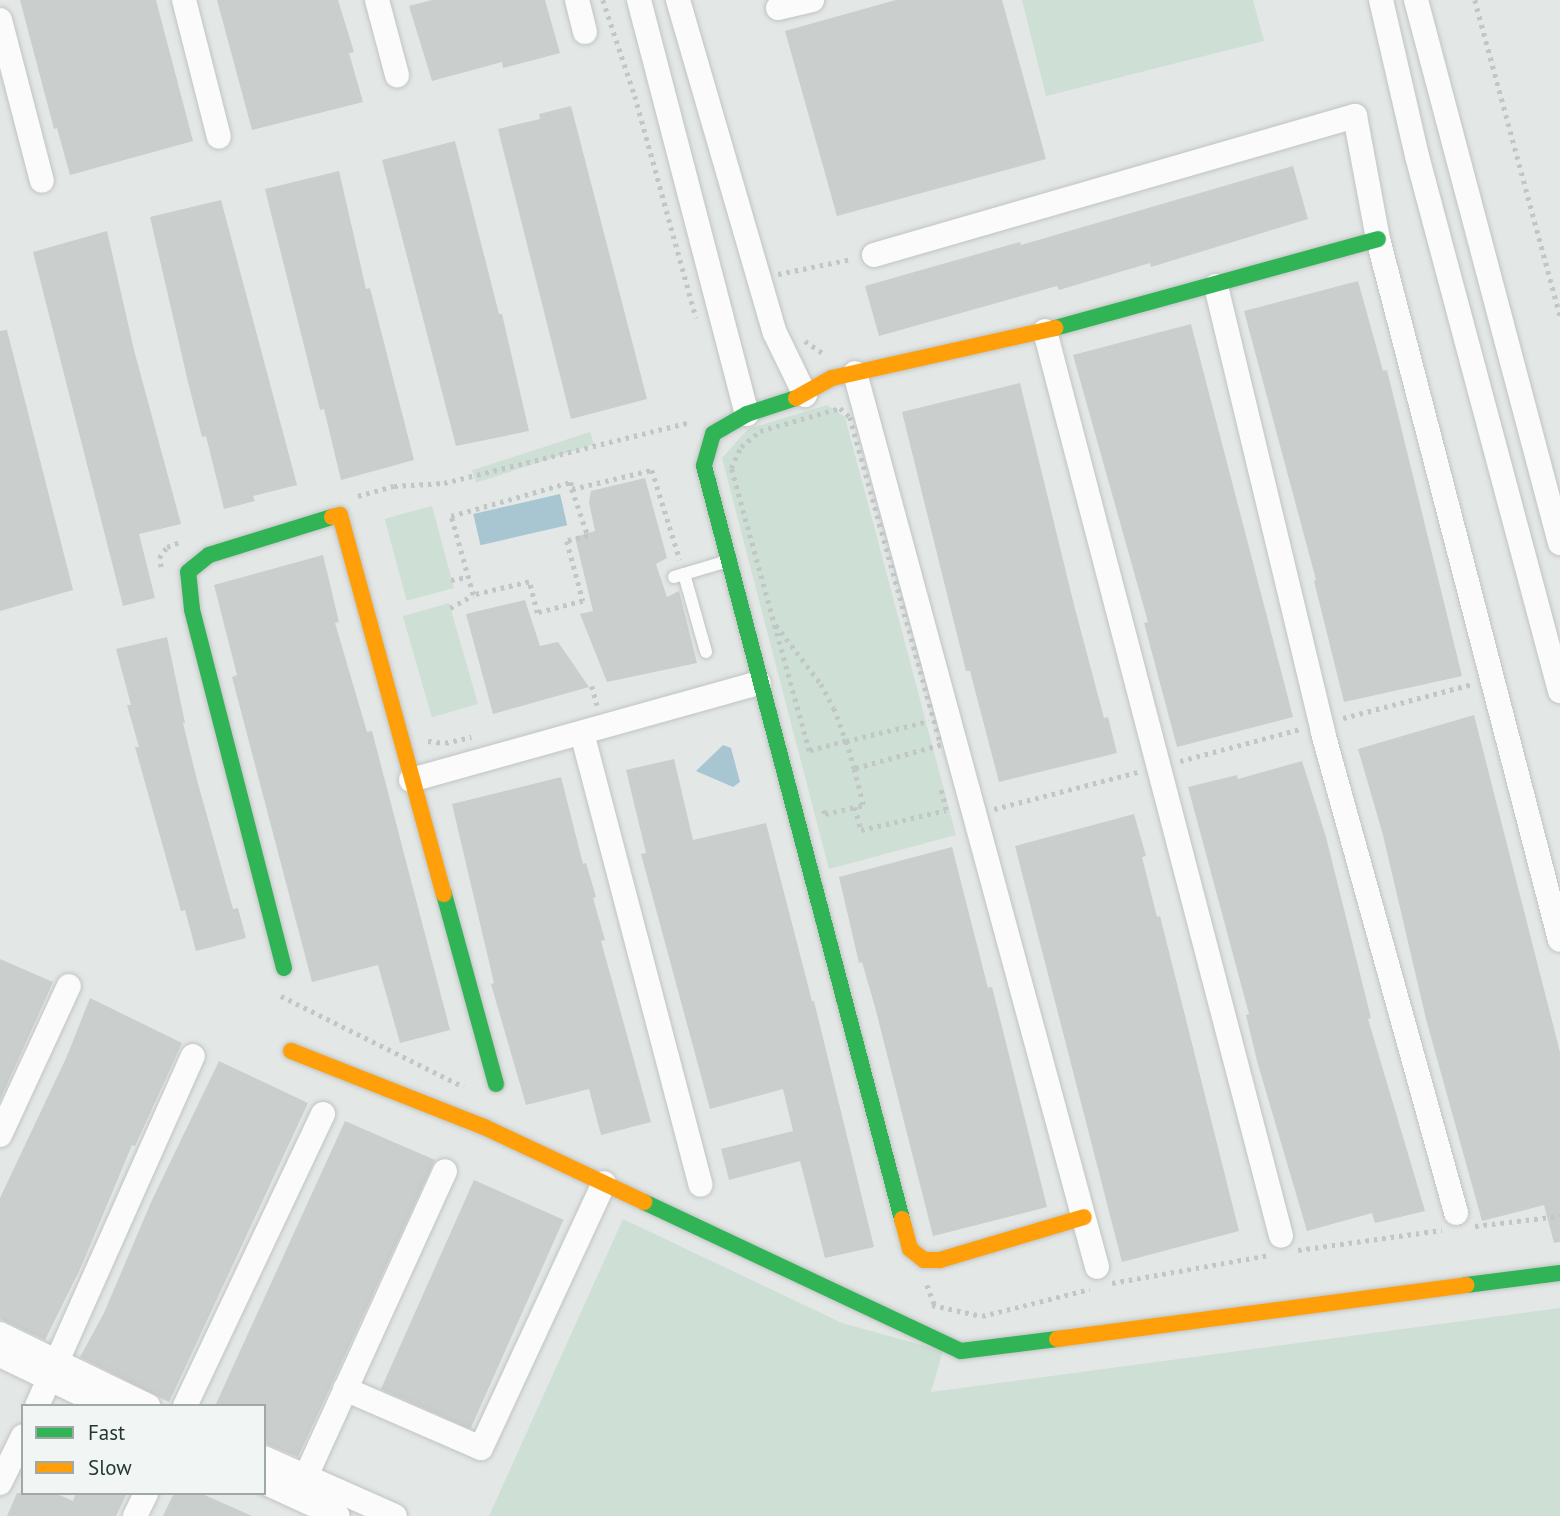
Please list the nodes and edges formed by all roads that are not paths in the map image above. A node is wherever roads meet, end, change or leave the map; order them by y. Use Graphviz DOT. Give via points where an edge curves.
graph roads {
  1 [pos="184,0"];
  2 [pos="377,0"];
  3 [pos="577,0"];
  4 [pos="639,0"];
  5 [pos="678,0"];
  6 [pos="812,0"];
  7 [pos="1381,0"];
  8 [pos="1416,0"];
  9 [pos="778,8"];
  10 [pos="0,20"];
  11 [pos="585,32"];
  12 [pos="397,75"];
  13 [pos="219,137"];
  14 [pos="42,181"];
  15 [pos="1378,239"];
  16 [pos="873,255"];
  17 [pos="1216,286"];
  18 [pos="1045,331"];
  19 [pos="855,373"];
  20 [pos="805,395"];
  21 [pos="747,414"];
  22 [pos="1560,543"];
  23 [pos="1523,553"];
  24 [pos="729,561"];
  25 [pos="706,652"];
  26 [pos="759,683"];
  27 [pos="1560,691"];
  28 [pos="582,733"];
  29 [pos="411,780"];
  30 [pos="1560,940"];
  31 [pos="284,968"];
  32 [pos="69,986"];
  33 [pos="291,1051"];
  34 [pos="192,1056"];
  35 [pos="496,1084"];
  36 [pos="323,1114"];
  37 [pos="0,1135"];
  38 [pos="445,1171"];
  39 [pos="604,1183"];
  40 [pos="701,1185"];
  41 [pos="1456,1213"];
  42 [pos="1084,1217"];
  43 [pos="1281,1236"];
  44 [pos="1097,1267"];
  45 [pos="1560,1273"];
  46 [pos="0,1334"];
  47 [pos="0,1355"];
  48 [pos="54,1369"];
  49 [pos="345,1389"];
  50 [pos="38,1404"];
  51 [pos="103,1404"];
  52 [pos="143,1404"];
  53 [pos="186,1404"];
  54 [pos="21,1440"];
  55 [pos="266,1460"];
  56 [pos="0,1483"];
  57 [pos="266,1483"];
  58 [pos="145,1495"];
  59 [pos="300,1497"];
  60 [pos="135,1516"];
  61 [pos="338,1516"];
  62 [pos="395,1516"];
  1 -- 13 [label="street"];
  2 -- 12 [label="street"];
  3 -- 11 [label="street"];
  4 -- 21 [label="street"];
  5 -- 20 [label="street" via="772,325"];
  6 -- 9 [label="street"];
  7 -- 23 [label="street" via="1417,156"];
  8 -- 22 [label="street"];
  10 -- 14 [label="street"];
  15 -- 16 [label="street" via="1355,116"];
  15 -- 17 [label="street"];
  15 -- 30 [label="street"];
  17 -- 18 [label="street"];
  17 -- 41 [label="street" via="1321,724"];
  18 -- 19 [label="street"];
  18 -- 43 [label="street"];
  19 -- 20 [label="street" via="832,378"];
  19 -- 42 [label="street"];
  20 -- 21 [label="street"];
  21 -- 24 [label="street" via="713,434 704,466"];
  22 -- 23 [label="street"];
  23 -- 27 [label="street"];
  24 -- 25 [label="lane" via="679,576"];
  24 -- 26 [label="street"];
  26 -- 28 [label="street"];
  26 -- 42 [label="street" via="910,1249 924,1261 940,1261"];
  28 -- 29 [label="street"];
  28 -- 40 [label="street"];
  29 -- 31 [label="street" via="340,515 209,555 188,572 192,609"];
  29 -- 35 [label="street"];
  32 -- 37 [label="street"];
  33 -- 39 [label="street" via="484,1128"];
  34 -- 48 [label="street"];
  36 -- 53 [label="street"];
  38 -- 49 [label="street"];
  39 -- 45 [label="street" via="961,1351"];
  39 -- 49 [label="street" via="481,1448"];
  42 -- 44 [label="street"];
  46 -- 48 [label="street"];
  47 -- 48 [label="street"];
  48 -- 50 [label="street"];
  48 -- 51 [label="street"];
  48 -- 52 [label="street"];
  49 -- 59 [label="street"];
  54 -- 56 [label="street"];
  55 -- 59 [label="street"];
  57 -- 59 [label="street"];
  58 -- 60 [label="street"];
  59 -- 61 [label="street"];
  59 -- 62 [label="street"];
}
